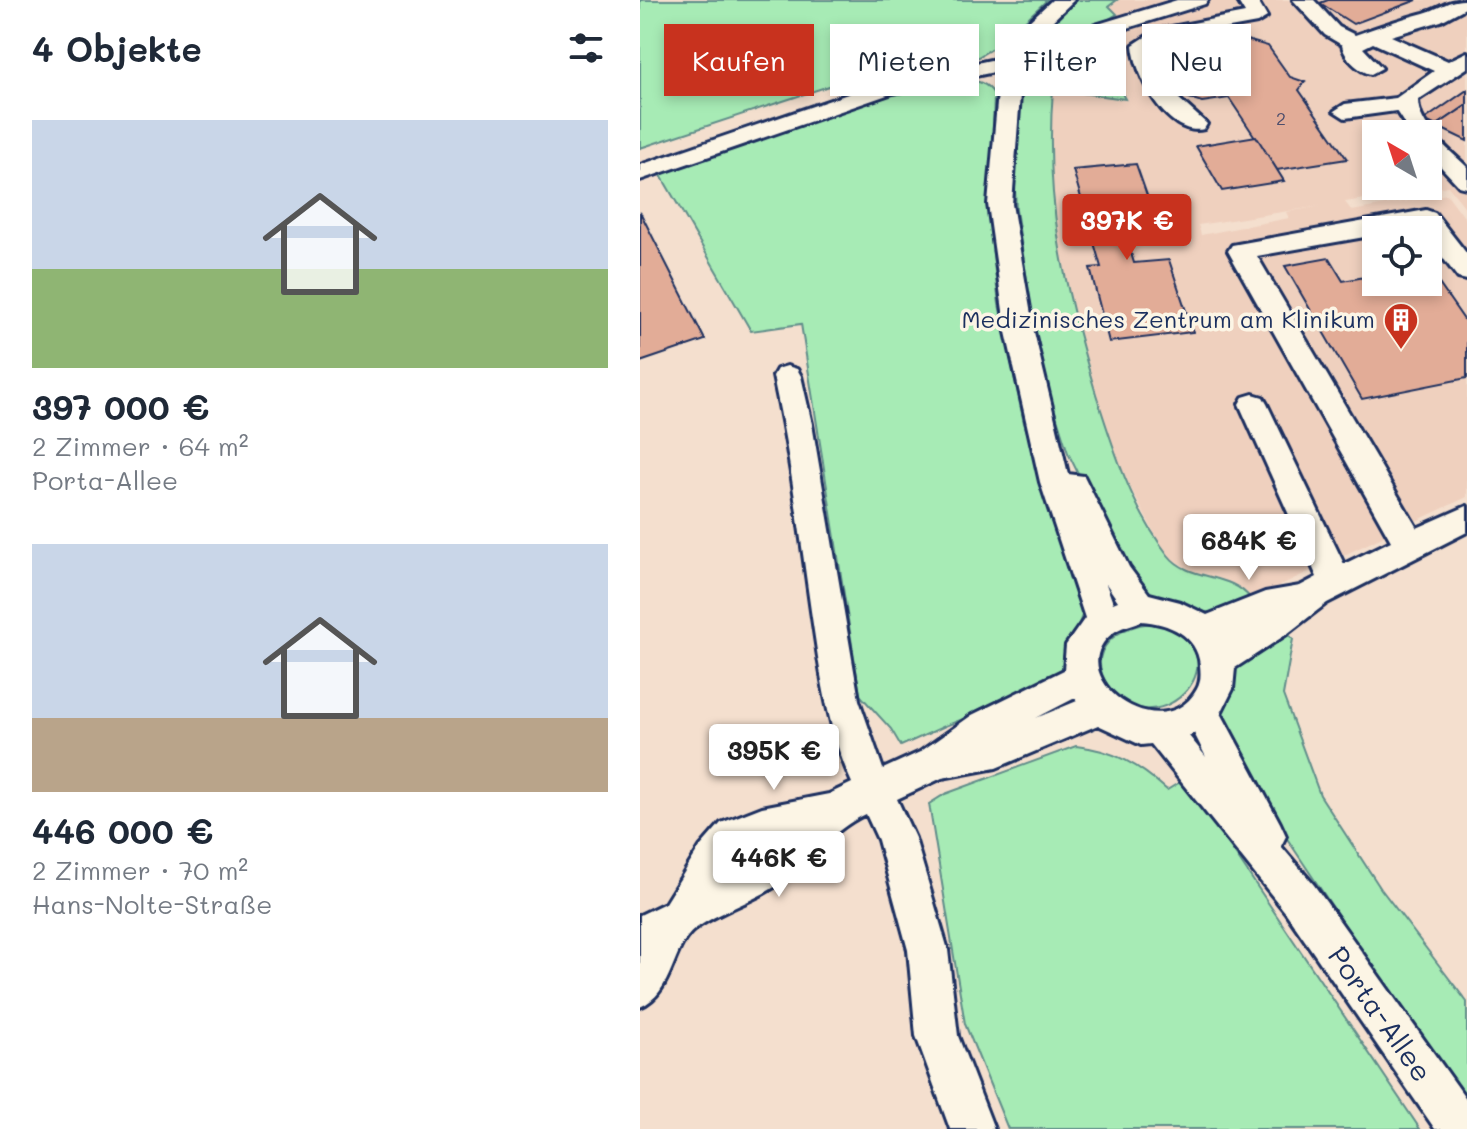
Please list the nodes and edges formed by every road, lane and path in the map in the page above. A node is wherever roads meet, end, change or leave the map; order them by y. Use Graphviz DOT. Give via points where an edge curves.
graph roads {
  1 [pos="1064,0"];
  2 [pos="1198,0"];
  3 [pos="1247,0"];
  4 [pos="1303,0"];
  5 [pos="1464,0"];
  6 [pos="1038,24"];
  7 [pos="1119,24"];
  8 [pos="1375,36"];
  9 [pos="1353,43"];
  10 [pos="1458,64"];
  11 [pos="995,66"];
  12 [pos="1371,68"];
  13 [pos="1009,96"];
  14 [pos="1407,103"];
  15 [pos="1345,111"];
  16 [pos="1412,120"];
  17 [pos="1196,124"];
  18 [pos="1442,155"];
  19 [pos="640,173"];
  20 [pos="1467,181"];
  21 [pos="1467,272"];
  22 [pos="787,376"];
  23 [pos="1253,404"];
  24 [pos="1045,432"];
  25 [pos="1467,518"];
  26 [pos="1410,545"];
  27 [pos="1325,588"];
  28 [pos="1140,607"];
  29 [pos="1102,620"];
  30 [pos="1211,645"];
  31 [pos="1090,693"];
  32 [pos="1201,711"];
  33 [pos="1160,728"];
  34 [pos="874,792"];
  35 [pos="832,811"];
  36 [pos="1300,899"];
  37 [pos="678,918"];
  38 [pos="640,936"];
  39 [pos="640,986"];
  40 [pos="972,1129"];
  41 [pos="1461,1129"];
  1 -- 6 [label="street"];
  2 -- 7 [label="street"];
  3 -- 17 [label="street" via="1257,17 1163,34 1143,45 1143,65 1169,108"];
  4 -- 9 [label="street" via="1332,31"];
  5 -- 8 [label="street" via="1434,17"];
  8 -- 9 [label="street"];
  8 -- 10 [label="street"];
  9 -- 12 [label="street" via="1352,49"];
  10 -- 14 [label="street"];
  11 -- 19 [label="street" via="888,88"];
  13 -- 24 [label="street" via="1000,204 1020,332"];
  14 -- 15 [label="street"];
  14 -- 16 [label="street"];
  18 -- 20 [label="street"];
  21 -- 26 [label="street" via="1426,218 1241,251"];
  22 -- 34 [label="street" via="842,700"];
  23 -- 27 [label="street"];
  24 -- 28 [label="street" via="1118,576"];
  24 -- 29 [label="street" via="1059,497"];
  25 -- 26 [label="street"];
  26 -- 27 [label="street"];
  27 -- 30 [label="street" via="1275,624"];
  28 -- 29 [label="street"];
  28 -- 30 [label="street" via="1174,612"];
  29 -- 31 [label="street" via="1083,646 1080,661"];
  30 -- 32 [label="street" via="1218,678"];
  31 -- 33 [label="street" via="1128,723"];
  31 -- 34 [label="street" via="996,751 933,764"];
  32 -- 33 [label="street"];
  32 -- 36 [label="street, Porta-Allee"];
  33 -- 36 [label="street, Porta-Allee"];
  34 -- 35 [label="street"];
  34 -- 40 [label="street" via="896,838 928,950 937,1036"];
  35 -- 37 [label="street" via="772,866"];
  35 -- 37 [label="street" via="734,836"];
  36 -- 41 [label="street, Porta-Allee"];
  37 -- 38 [label="street"];
  37 -- 39 [label="street"];
}
